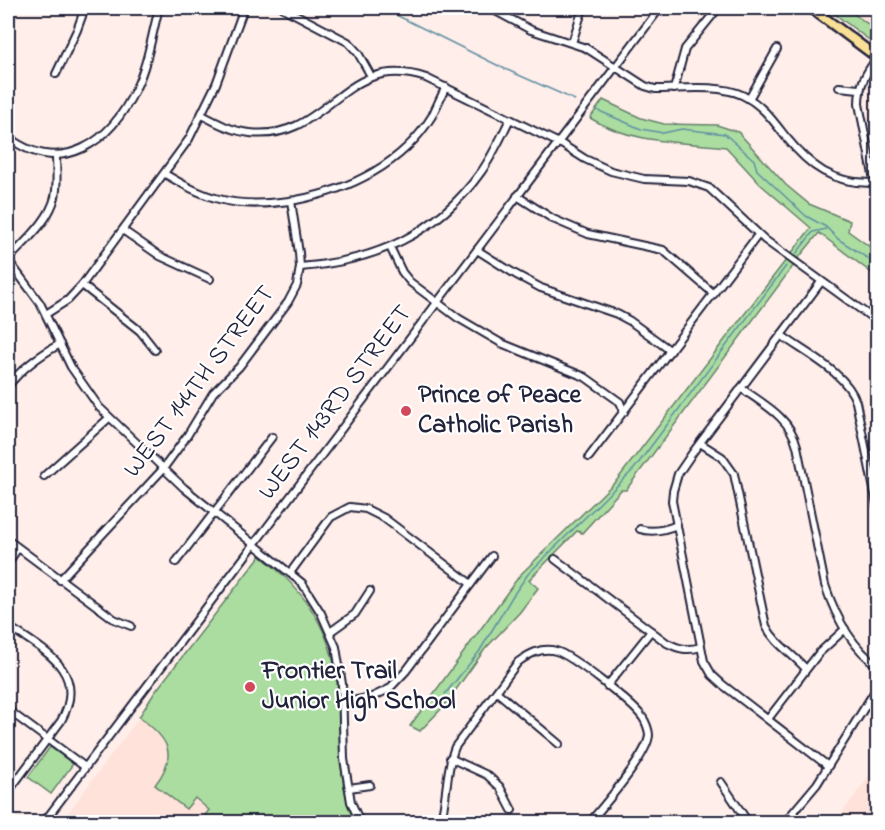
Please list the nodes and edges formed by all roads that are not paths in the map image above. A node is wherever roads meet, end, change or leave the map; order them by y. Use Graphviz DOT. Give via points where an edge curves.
graph roads {
  1 [pos="85,8"];
  2 [pos="159,8"];
  3 [pos="244,8"];
  4 [pos="283,8"];
  5 [pos="490,8"];
  6 [pos="583,8"];
  7 [pos="660,8"];
  8 [pos="812,8"];
  9 [pos="502,11"];
  10 [pos="715,12"];
  11 [pos="573,42"];
  12 [pos="777,49"];
  13 [pos="877,58"];
  14 [pos="615,66"];
  15 [pos="56,74"];
  16 [pos="371,76"];
  17 [pos="446,87"];
  18 [pos="839,87"];
  19 [pos="674,89"];
  20 [pos="859,90"];
  21 [pos="749,99"];
  22 [pos="202,116"];
  23 [pos="510,119"];
  24 [pos="8,137"];
  25 [pos="558,142"];
  26 [pos="56,154"];
  27 [pos="165,174"];
  28 [pos="874,183"];
  29 [pos="517,196"];
  30 [pos="878,200"];
  31 [pos="291,201"];
  32 [pos="124,231"];
  33 [pos="758,235"];
  34 [pos="390,247"];
  35 [pos="477,250"];
  36 [pos="8,260"];
  37 [pos="300,267"];
  38 [pos="210,279"];
  39 [pos="821,282"];
  40 [pos="82,285"];
  41 [pos="714,294"];
  42 [pos="437,303"];
  43 [pos="46,314"];
  44 [pos="878,322"];
  45 [pos="781,335"];
  46 [pos="60,344"];
  47 [pos="155,350"];
  48 [pos="671,351"];
  49 [pos="8,386"];
  50 [pos="741,388"];
  51 [pos="624,412"];
  52 [pos="109,418"];
  53 [pos="272,437"];
  54 [pos="700,443"];
  55 [pos="589,457"];
  56 [pos="163,469"];
  57 [pos="44,476"];
  58 [pos="878,509"];
  59 [pos="214,512"];
  60 [pos="677,525"];
  61 [pos="640,529"];
  62 [pos="8,540"];
  63 [pos="254,544"];
  64 [pos="18,548"];
  65 [pos="492,556"];
  66 [pos="555,558"];
  67 [pos="177,562"];
  68 [pos="8,563"];
  69 [pos="290,573"];
  70 [pos="60,580"];
  71 [pos="471,584"];
  72 [pos="370,591"];
  73 [pos="8,626"];
  74 [pos="131,626"];
  75 [pos="845,629"];
  76 [pos="651,631"];
  77 [pos="330,632"];
  78 [pos="701,647"];
  79 [pos="878,666"];
  80 [pos="806,669"];
  81 [pos="608,686"];
  82 [pos="878,686"];
  83 [pos="497,692"];
  84 [pos="343,703"];
  85 [pos="8,711"];
  86 [pos="768,719"];
  87 [pos="49,740"];
  88 [pos="559,744"];
  89 [pos="450,758"];
  90 [pos="828,766"];
  91 [pos="85,767"];
  92 [pos="721,782"];
  93 [pos="370,785"];
  94 [pos="349,788"];
  95 [pos="8,792"];
  96 [pos="512,810"];
  97 [pos="44,822"];
  98 [pos="360,822"];
  99 [pos="440,822"];
  100 [pos="590,822"];
  101 [pos="748,822"];
  102 [pos="785,822"];
  1 -- 15 [label="street"];
  2 -- 26 [label="street" via="142,74 125,108 109,130 91,145"];
  3 -- 22 [label="street"];
  4 -- 16 [label="street" via="348,42"];
  5 -- 9 [label="street"];
  6 -- 11 [label="street"];
  7 -- 14 [label="street, WEST 143RD STREET"];
  8 -- 13 [label="main road"];
  9 -- 11 [label="street" via="531,30"];
  10 -- 19 [label="street" via="685,49"];
  11 -- 14 [label="street"];
  12 -- 21 [label="street"];
  13 -- 20 [label="street"];
  14 -- 19 [label="street" via="645,86"];
  14 -- 25 [label="street, WEST 143RD STREET"];
  16 -- 17 [label="street" via="403,72"];
  16 -- 22 [label="street" via="307,121 286,130 249,133"];
  17 -- 23 [label="street"];
  17 -- 31 [label="street" via="428,121 386,164 339,189"];
  18 -- 20 [label="street"];
  19 -- 21 [label="street" via="725,90"];
  20 -- 28 [label="street"];
  21 -- 28 [label="street" via="816,167 847,182"];
  22 -- 27 [label="street"];
  23 -- 25 [label="street"];
  23 -- 34 [label="street" via="483,170 459,198 434,221"];
  24 -- 26 [label="street" via="32,152"];
  25 -- 29 [label="street, WEST 143RD STREET"];
  25 -- 33 [label="street" via="597,165 620,173 704,186"];
  26 -- 36 [label="street" via="53,203 44,220"];
  27 -- 31 [label="street" via="217,199 249,204"];
  27 -- 32 [label="street"];
  28 -- 30 [label="street"];
  29 -- 35 [label="street, WEST 143RD STREET"];
  29 -- 41 [label="street" via="553,219 588,234 663,250"];
  31 -- 37 [label="street, WEST 144TH STREET"];
  32 -- 38 [label="street" via="160,256"];
  32 -- 40 [label="street"];
  33 -- 39 [label="street"];
  33 -- 41 [label="street"];
  34 -- 37 [label="street" via="352,260"];
  34 -- 42 [label="street" via="404,276"];
  35 -- 42 [label="street, WEST 143RD STREET"];
  35 -- 48 [label="street" via="541,288 630,321"];
  36 -- 43 [label="street"];
  37 -- 56 [label="street, WEST 144TH STREET" via="288,302 213,393"];
  39 -- 44 [label="street"];
  39 -- 45 [label="street"];
  40 -- 43 [label="street"];
  40 -- 47 [label="street" via="147,337"];
  41 -- 48 [label="street"];
  42 -- 51 [label="street" via="501,343 585,377 620,402"];
  42 -- 63 [label="street, WEST 143RD STREET"];
  43 -- 46 [label="street"];
  45 -- 50 [label="street"];
  45 -- 58 [label="street" via="850,388"];
  46 -- 49 [label="street" via="16,375"];
  46 -- 52 [label="street" via="80,382"];
  48 -- 51 [label="street"];
  50 -- 54 [label="street"];
  50 -- 75 [label="street" via="781,417 793,432 825,585"];
  51 -- 55 [label="street"];
  52 -- 56 [label="street"];
  52 -- 57 [label="street"];
  53 -- 59 [label="street"];
  54 -- 60 [label="street" via="674,483 672,501"];
  54 -- 80 [label="street" via="722,457 736,479 766,626 772,637"];
  56 -- 59 [label="street"];
  56 -- 70 [label="street, WEST 144TH STREET"];
  59 -- 63 [label="street"];
  59 -- 67 [label="street"];
  60 -- 61 [label="street" via="653,531"];
  60 -- 78 [label="street"];
  62 -- 64 [label="street"];
  63 -- 69 [label="street"];
  63 -- 91 [label="street, WEST 143RD STREET"];
  64 -- 68 [label="street"];
  64 -- 70 [label="street"];
  65 -- 71 [label="street"];
  66 -- 76 [label="street"];
  69 -- 71 [label="street" via="331,517 350,507 366,508 384,518"];
  69 -- 77 [label="street" via="302,583"];
  70 -- 74 [label="street" via="114,620"];
  71 -- 84 [label="street" via="389,689"];
  72 -- 77 [label="street" via="346,623"];
  73 -- 87 [label="street" via="65,671 69,684 67,710"];
  75 -- 79 [label="street"];
  75 -- 80 [label="street"];
  76 -- 78 [label="street" via="677,648"];
  76 -- 81 [label="street"];
  77 -- 84 [label="street" via="336,647"];
  78 -- 86 [label="street" via="712,675"];
  80 -- 86 [label="street"];
  81 -- 83 [label="street" via="557,651 544,650 518,662"];
  81 -- 100 [label="street" via="644,718 649,735 645,751"];
  82 -- 90 [label="street"];
  83 -- 88 [label="street"];
  83 -- 89 [label="street"];
  84 -- 94 [label="street"];
  85 -- 87 [label="street"];
  86 -- 90 [label="street"];
  87 -- 91 [label="street"];
  87 -- 95 [label="street"];
  89 -- 96 [label="street" via="487,775 500,787"];
  89 -- 99 [label="street"];
  90 -- 102 [label="street"];
  91 -- 97 [label="street, WEST 143RD STREET"];
  92 -- 101 [label="street"];
  93 -- 94 [label="street"];
  94 -- 98 [label="street"];
}
